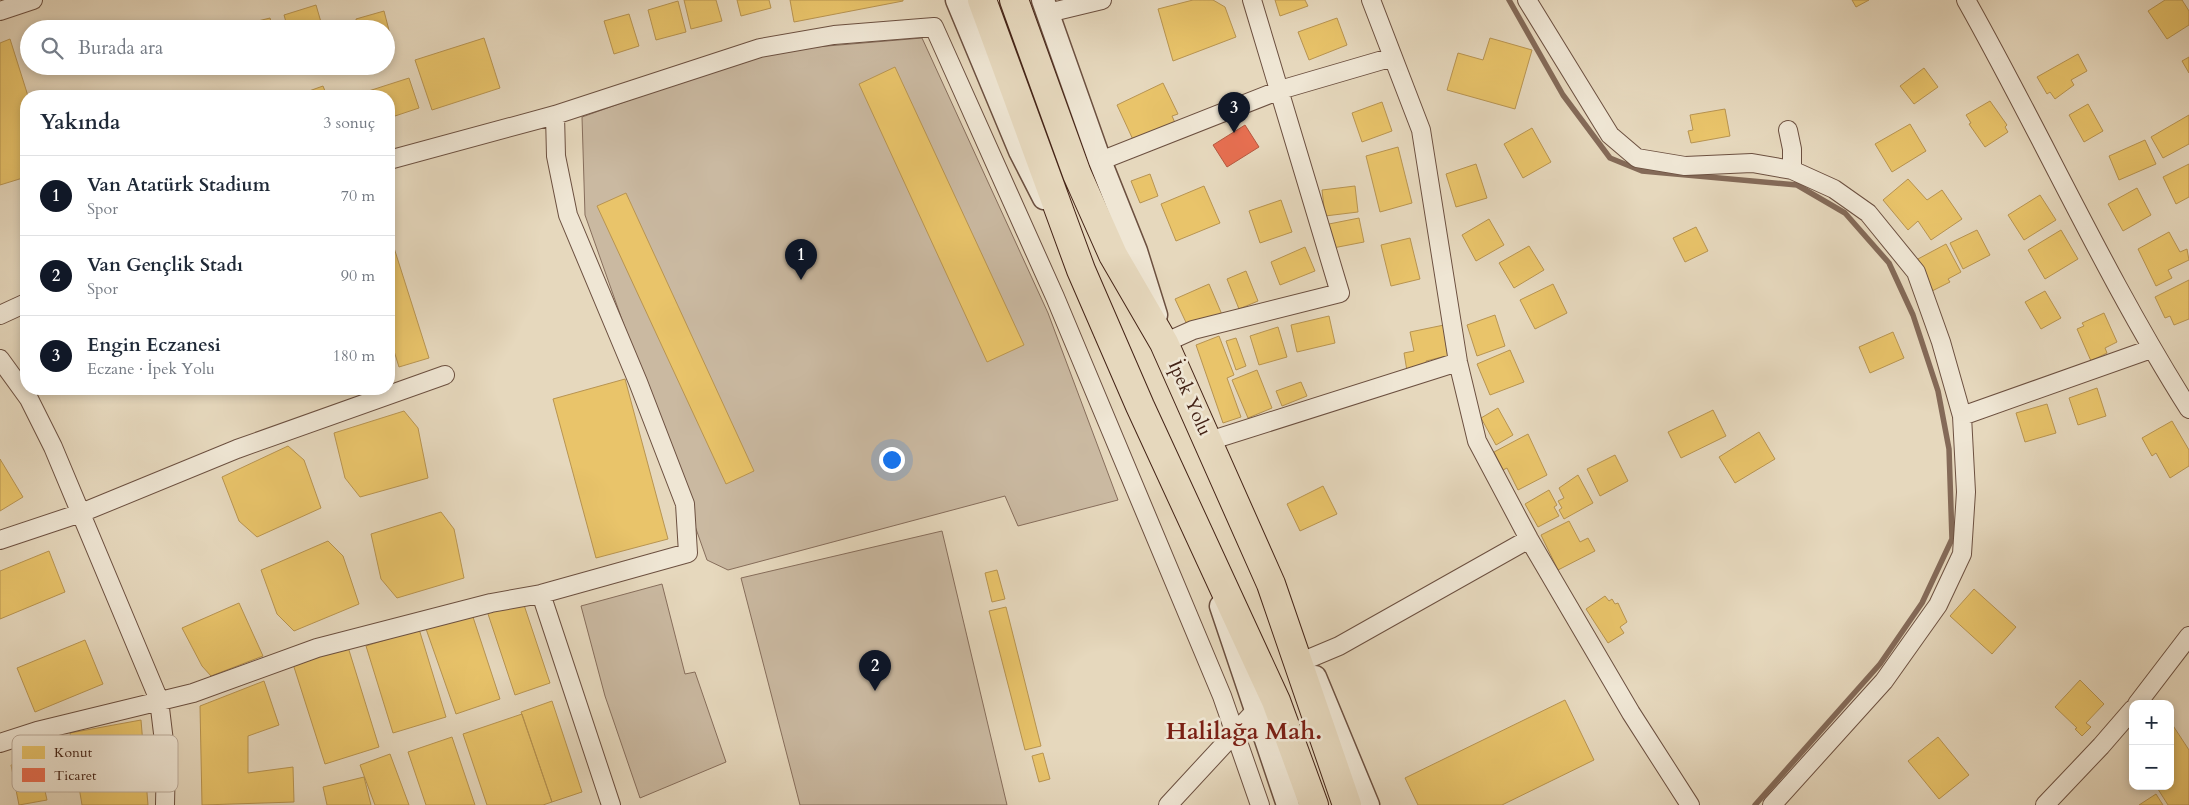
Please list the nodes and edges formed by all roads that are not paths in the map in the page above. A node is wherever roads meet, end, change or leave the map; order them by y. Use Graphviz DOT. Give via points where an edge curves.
graph roads {
  1 [pos="33,0"];
  2 [pos="957,0"];
  3 [pos="982,0"];
  4 [pos="1014,0"];
  5 [pos="1102,0"];
  6 [pos="1252,0"];
  7 [pos="1371,0"];
  8 [pos="1527,0"];
  9 [pos="1966,0"];
  10 [pos="1046,7"];
  11 [pos="0,11"];
  12 [pos="1393,57"];
  13 [pos="1280,90"];
  14 [pos="554,114"];
  15 [pos="1788,130"];
  16 [pos="395,158"];
  17 [pos="1100,161"];
  18 [pos="1792,170"];
  19 [pos="1081,270"];
  20 [pos="20,305"];
  21 [pos="0,315"];
  22 [pos="1164,342"];
  23 [pos="2151,349"];
  24 [pos="0,359"];
  25 [pos="1458,362"];
  26 [pos="445,375"];
  27 [pos="20,387"];
  28 [pos="395,393"];
  29 [pos="26,395"];
  30 [pos="389,395"];
  31 [pos="2189,409"];
  32 [pos="1962,416"];
  33 [pos="1209,441"];
  34 [pos="81,512"];
  35 [pos="1196,529"];
  36 [pos="1529,539"];
  37 [pos="0,540"];
  38 [pos="1271,584"];
  39 [pos="541,594"];
  40 [pos="2189,636"];
  41 [pos="1308,659"];
  42 [pos="159,700"];
  43 [pos="2140,700"];
  44 [pos="1255,711"];
  45 [pos="2129,714"];
  46 [pos="1235,733"];
  47 [pos="25,735"];
  48 [pos="163,735"];
  49 [pos="12,739"];
  50 [pos="0,743"];
  51 [pos="165,792"];
  52 [pos="165,805"];
  53 [pos="611,805"];
  54 [pos="1168,805"];
  55 [pos="1260,805"];
  56 [pos="1288,805"];
  57 [pos="1314,805"];
  58 [pos="1346,805"];
  59 [pos="1368,805"];
  60 [pos="1690,805"];
  61 [pos="1772,805"];
  62 [pos="2045,805"];
  1 -- 11 [label="street"];
  2 -- 19 [label="street" via="1020,151"];
  3 -- 19 [label="highway"];
  4 -- 22 [label="highway, İpek Yolu" via="1089,202 1113,256"];
  5 -- 10 [label="street"];
  6 -- 13 [label="street"];
  7 -- 12 [label="street"];
  8 -- 18 [label="street" via="1610,135 1637,158 1685,166 1752,163"];
  9 -- 23 [label="street"];
  10 -- 17 [label="street"];
  12 -- 13 [label="street"];
  12 -- 25 [label="street" via="1421,130"];
  13 -- 17 [label="street"];
  13 -- 22 [label="street" via="1340,293 1193,330"];
  14 -- 16 [label="street"];
  14 -- 39 [label="street" via="556,156 568,215 685,504 688,553"];
  14 -- 46 [label="street" via="760,48 834,35 934,26 1058,306"];
  15 -- 18 [label="street"];
  17 -- 22 [label="street" via="1136,251"];
  18 -- 32 [label="street" via="1834,189 1868,213 1916,272 1941,342"];
  19 -- 35 [label="highway"];
  20 -- 21 [label="street"];
  22 -- 33 [label="highway, İpek Yolu"];
  23 -- 31 [label="street"];
  23 -- 32 [label="street"];
  24 -- 27 [label="street"];
  25 -- 33 [label="street"];
  25 -- 36 [label="street" via="1477,441"];
  26 -- 28 [label="street"];
  29 -- 34 [label="street"];
  30 -- 34 [label="street" via="237,449"];
  32 -- 61 [label="street" via="1966,492 1962,554 1938,605 1884,681"];
  33 -- 38 [label="highway, İpek Yolu"];
  34 -- 37 [label="street"];
  34 -- 42 [label="street"];
  35 -- 44 [label="street"];
  35 -- 57 [label="highway" via="1276,702"];
  36 -- 41 [label="street" via="1338,646"];
  36 -- 60 [label="street" via="1631,713"];
  38 -- 41 [label="street"];
  38 -- 58 [label="highway, İpek Yolu"];
  39 -- 42 [label="street" via="491,603 317,648 193,693"];
  39 -- 53 [label="street"];
  40 -- 43 [label="street"];
  41 -- 59 [label="street"];
  42 -- 47 [label="street"];
  42 -- 48 [label="street"];
  44 -- 46 [label="street"];
  44 -- 56 [label="street"];
  45 -- 62 [label="street"];
  46 -- 54 [label="street"];
  46 -- 55 [label="street"];
  49 -- 50 [label="street"];
  51 -- 52 [label="street"];
}
